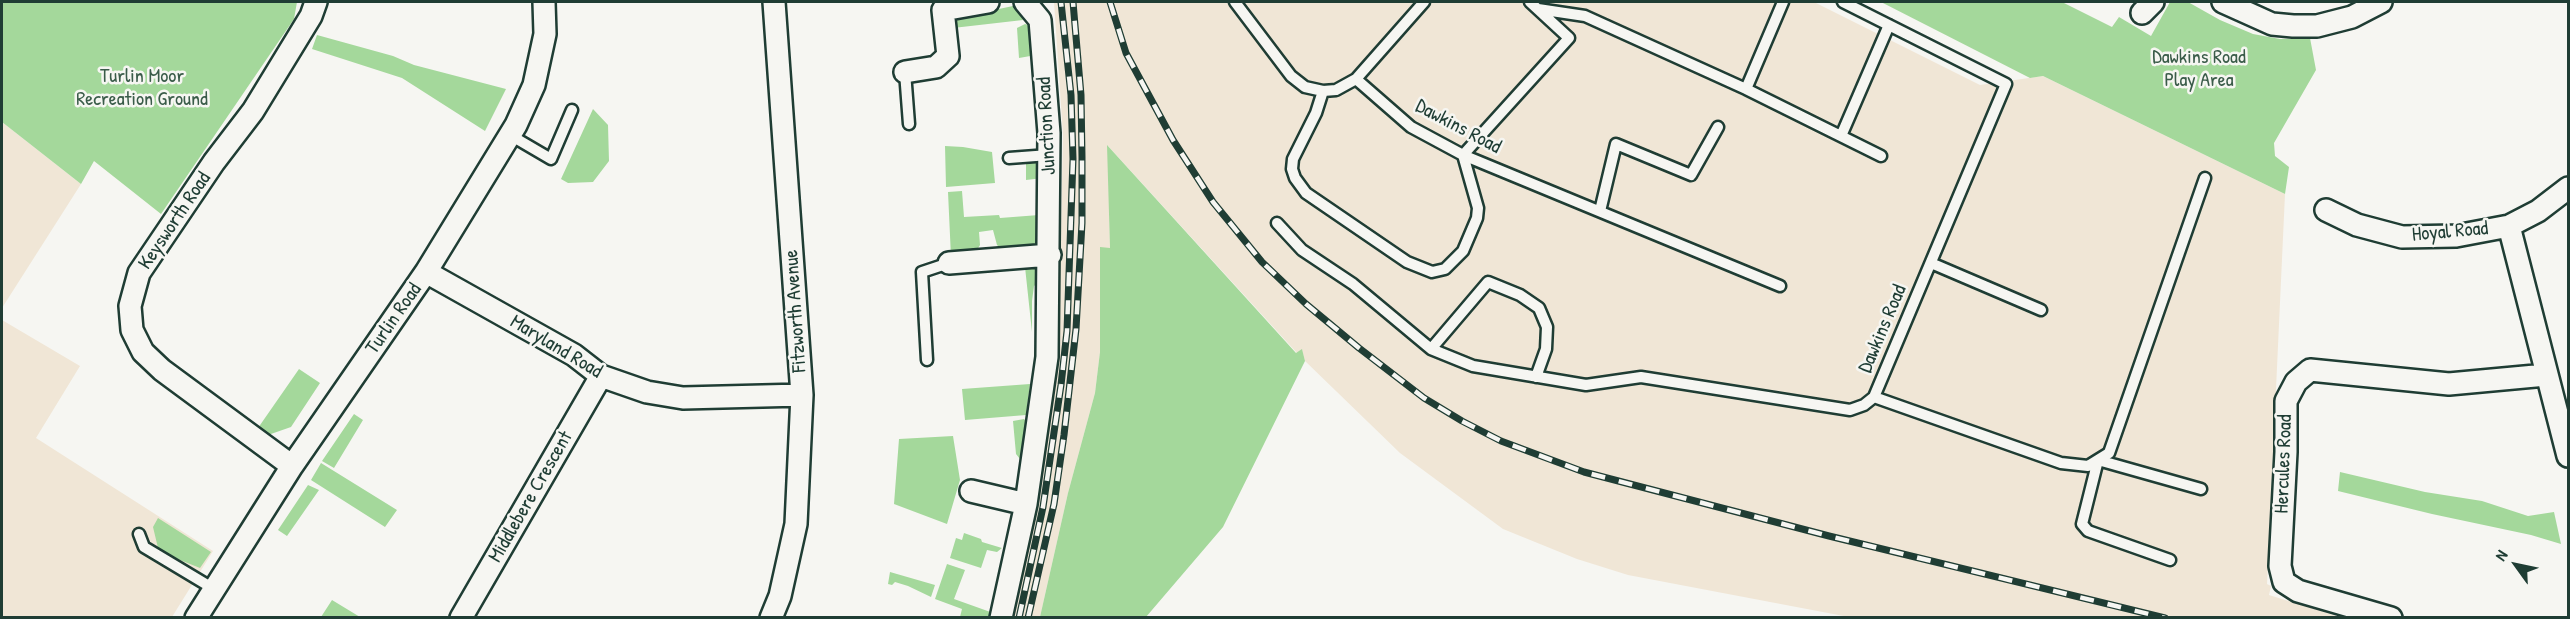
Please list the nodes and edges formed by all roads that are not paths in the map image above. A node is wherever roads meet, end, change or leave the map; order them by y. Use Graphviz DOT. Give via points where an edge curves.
graph roads {
  1 [pos="316,2"];
  2 [pos="544,2"];
  3 [pos="774,2"];
  4 [pos="988,2"];
  5 [pos="1025,2"];
  6 [pos="1235,2"];
  7 [pos="1424,2"];
  8 [pos="1783,2"];
  9 [pos="1843,2"];
  10 [pos="2223,2"];
  11 [pos="2381,2"];
  12 [pos="1534,5"];
  13 [pos="1889,25"];
  14 [pos="905,72"];
  15 [pos="1356,79"];
  16 [pos="1746,89"];
  17 [pos="1323,91"];
  18 [pos="572,110"];
  19 [pos="909,124"];
  20 [pos="1718,127"];
  21 [pos="510,135"];
  22 [pos="1841,136"];
  23 [pos="1049,155"];
  24 [pos="1464,155"];
  25 [pos="1881,156"];
  26 [pos="1009,158"];
  27 [pos="2205,177"];
  28 [pos="2568,188"];
  29 [pos="2326,210"];
  30 [pos="1600,211"];
  31 [pos="1277,223"];
  32 [pos="2509,226"];
  33 [pos="1050,255"];
  34 [pos="949,263"];
  35 [pos="1931,263"];
  36 [pos="426,272"];
  37 [pos="1780,286"];
  38 [pos="2041,310"];
  39 [pos="1431,349"];
  40 [pos="927,360"];
  41 [pos="2546,375"];
  42 [pos="602,376"];
  43 [pos="1536,377"];
  44 [pos="802,395"];
  45 [pos="1874,397"];
  46 [pos="2568,456"];
  47 [pos="2098,460"];
  48 [pos="292,466"];
  49 [pos="2201,489"];
  50 [pos="971,491"];
  51 [pos="1026,504"];
  52 [pos="139,534"];
  53 [pos="2170,560"];
  54 [pos="214,589"];
  55 [pos="196,618"];
  56 [pos="461,618"];
  57 [pos="771,618"];
  58 [pos="1001,618"];
  59 [pos="2391,618"];
  1 -- 48 [label="street, Keysworth Road" via="252,111 139,273 130,306 132,330 143,352"];
  2 -- 21 [label="street, Turlin Road" via="545,34 534,85"];
  3 -- 44 [label="street, Fitzworth Avenue"];
  4 -- 14 [label="street" via="943,10 948,56 936,67"];
  5 -- 23 [label="street, Junction Road" via="1040,20"];
  6 -- 17 [label="lane" via="1291,76 1305,87"];
  7 -- 15 [label="lane"];
  8 -- 16 [label="lane"];
  9 -- 13 [label="lane, Dawkins Road"];
  10 -- 11 [label="street" via="2272,24 2317,26 2352,17"];
  12 -- 16 [label="lane" via="1585,16"];
  12 -- 24 [label="lane" via="1569,38"];
  13 -- 22 [label="lane"];
  13 -- 35 [label="lane, Dawkins Road" via="2006,84"];
  14 -- 19 [label="lane"];
  15 -- 17 [label="lane" via="1336,90"];
  15 -- 24 [label="lane, Dawkins Road" via="1411,127"];
  16 -- 22 [label="lane"];
  17 -- 24 [label="lane" via="1293,159 1295,178 1306,192 1389,250 1432,272 1445,268 1463,251 1477,218 1478,208"];
  18 -- 21 [label="lane" via="551,159"];
  20 -- 30 [label="lane" via="1691,175 1616,144"];
  21 -- 36 [label="street, Turlin Road"];
  22 -- 25 [label="lane"];
  23 -- 26 [label="lane"];
  23 -- 33 [label="street, Junction Road"];
  24 -- 30 [label="lane, Dawkins Road"];
  27 -- 47 [label="lane" via="2109,453"];
  28 -- 32 [label="street, Hoyal Road" via="2538,211"];
  29 -- 32 [label="street, Hoyal Road" via="2357,225 2402,237 2456,236"];
  30 -- 37 [label="lane, Dawkins Road"];
  31 -- 39 [label="lane" via="1302,250 1353,284"];
  32 -- 41 [label="street"];
  33 -- 34 [label="street"];
  33 -- 51 [label="street, Junction Road" via="1047,357"];
  34 -- 40 [label="lane" via="922,272"];
  35 -- 38 [label="lane"];
  35 -- 45 [label="lane, Dawkins Road"];
  36 -- 42 [label="street, Maryland Road" via="574,355"];
  36 -- 48 [label="street, Turlin Road"];
  39 -- 43 [label="lane" via="1473,366"];
  39 -- 43 [label="lane" via="1488,282 1521,295 1539,308 1547,327 1546,349"];
  41 -- 46 [label="street"];
  41 -- 59 [label="street, Hercules Road" via="2449,384 2310,370 2296,382 2286,401 2280,566 2284,582 2298,591"];
  42 -- 44 [label="street, Maryland Road" via="647,392 683,398"];
  42 -- 56 [label="street, Middlebere Crescent"];
  43 -- 45 [label="lane" via="1586,385 1641,378 1850,410"];
  44 -- 57 [label="street, Fitzworth Avenue" via="796,524 780,596"];
  45 -- 47 [label="lane, Dawkins Road" via="2061,463 2088,466"];
  47 -- 49 [label="lane"];
  47 -- 53 [label="lane" via="2082,524 2088,531"];
  48 -- 54 [label="street, Turlin Road"];
  50 -- 51 [label="street"];
  51 -- 58 [label="street, Junction Road"];
  52 -- 54 [label="lane" via="144,547"];
  54 -- 55 [label="street, Turlin Road"];
}
